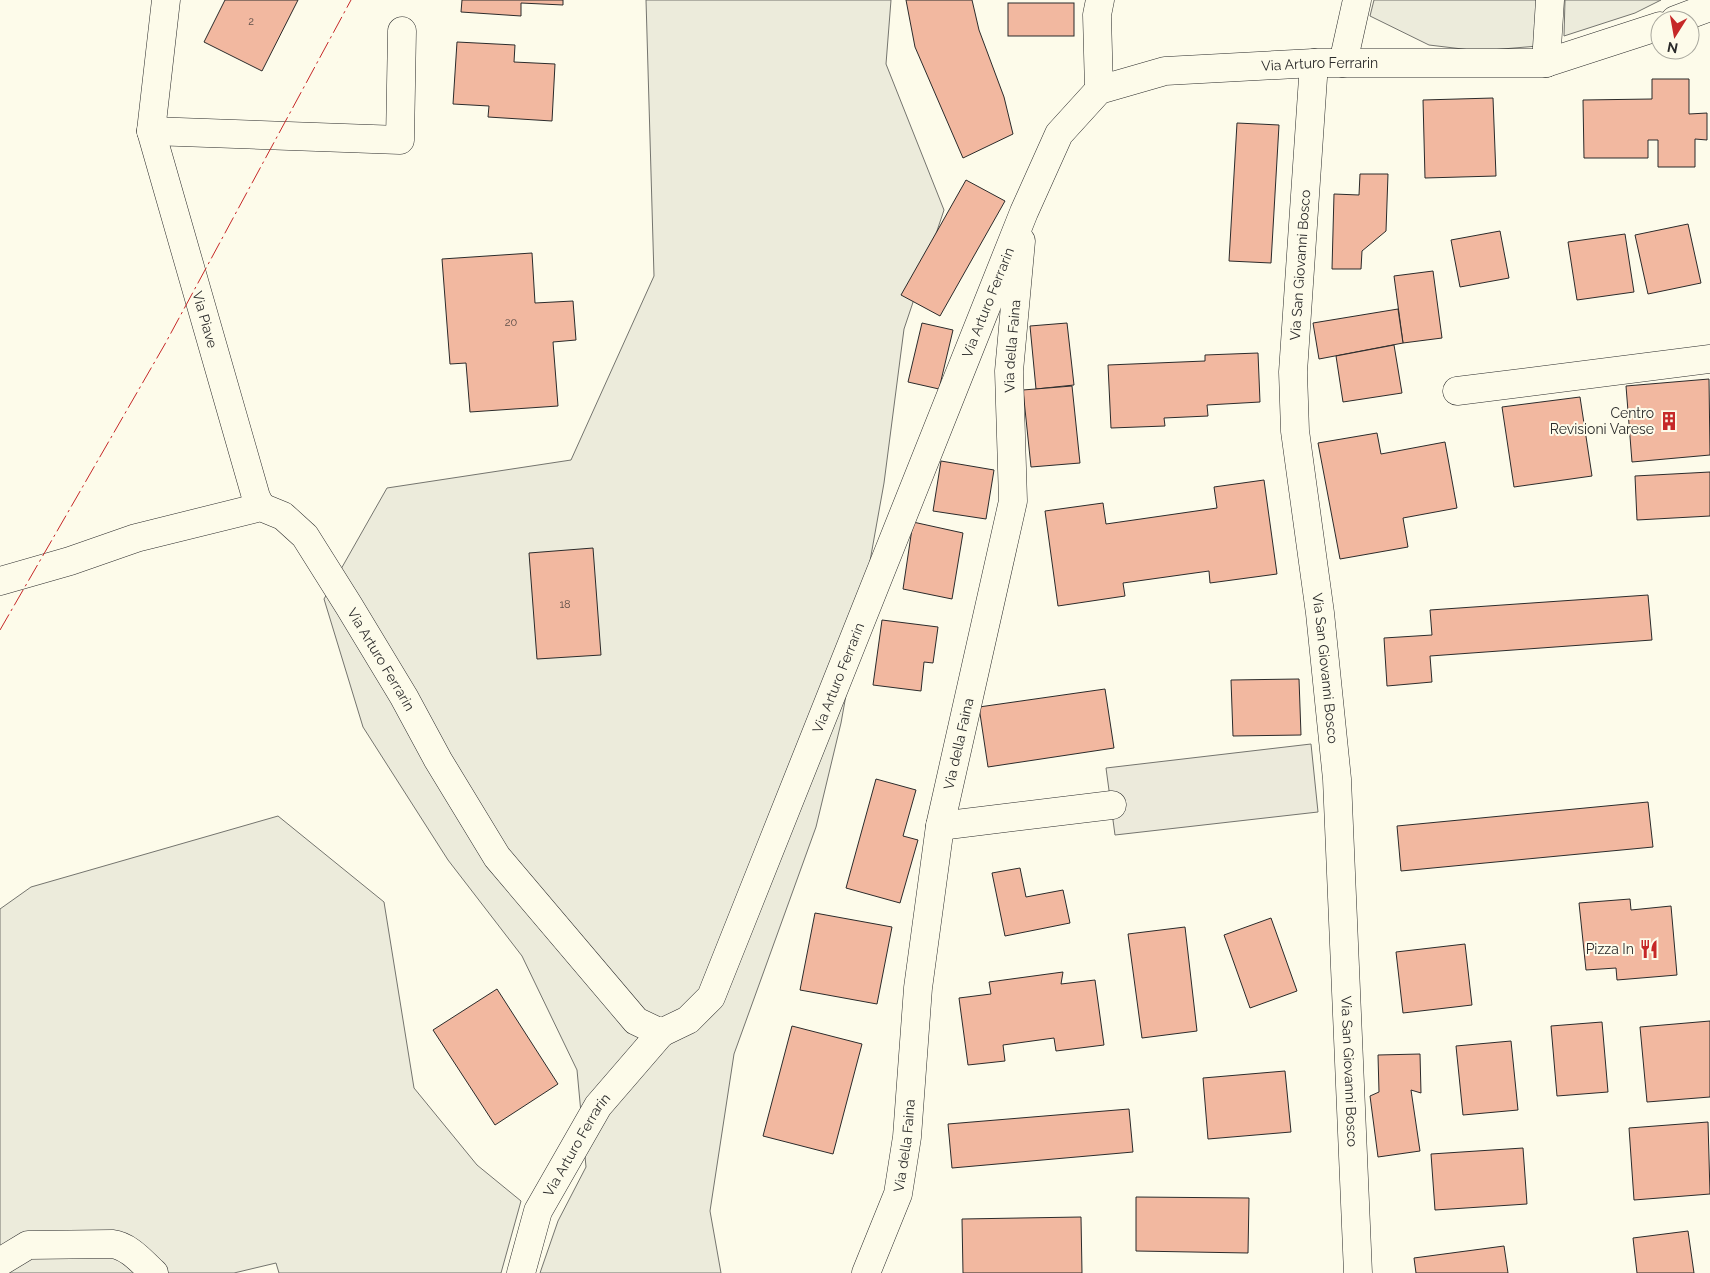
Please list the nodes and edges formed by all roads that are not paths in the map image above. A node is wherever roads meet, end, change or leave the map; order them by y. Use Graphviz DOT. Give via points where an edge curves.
graph roads {
  1 [pos="166,0"];
  2 [pos="1100,0"];
  3 [pos="1356,0"];
  4 [pos="1550,0"];
  5 [pos="1650,29"];
  6 [pos="402,31"];
  7 [pos="1314,63"];
  8 [pos="1343,63"];
  9 [pos="1546,63"];
  10 [pos="1099,90"];
  11 [pos="152,131"];
  12 [pos="1024,212"];
  13 [pos="1710,359"];
  14 [pos="1457,391"];
  15 [pos="261,506"];
  16 [pos="0,581"];
  17 [pos="1112,805"];
  18 [pos="940,826"];
  19 [pos="661,1032"];
  20 [pos="0,1262"];
  21 [pos="154,1273"];
  22 [pos="521,1273"];
  23 [pos="866,1273"];
  24 [pos="1358,1273"];
  1 -- 11 [label="street, Via Piave"];
  2 -- 10 [label="street" via="1097,15"];
  3 -- 8 [label="street"];
  4 -- 9 [label="street"];
  5 -- 9 [label="street, Via Arturo Ferrarin"];
  6 -- 11 [label="street" via="400,140"];
  7 -- 8 [label="street, Via Arturo Ferrarin"];
  7 -- 10 [label="street, Via Arturo Ferrarin" via="1165,71"];
  7 -- 24 [label="street, Via San Giovanni Bosco" via="1293,372 1295,431 1320,613 1336,779"];
  8 -- 9 [label="street, Via Arturo Ferrarin"];
  10 -- 12 [label="street, Via Arturo Ferrarin" via="1059,134"];
  11 -- 15 [label="street, Via Piave"];
  12 -- 18 [label="street, Via della Faina" via="1010,371 1013,501"];
  12 -- 19 [label="street, Via Arturo Ferrarin" via="711,998 688,1020"];
  13 -- 14 [label="street"];
  15 -- 16 [label="street" via="136,538"];
  15 -- 19 [label="street, Via Arturo Ferrarin" via="283,516 304,536 404,697 497,857 636,1021"];
  17 -- 18 [label="street"];
  18 -- 23 [label="street, Via della Faina" via="918,988 907,1137 898,1194"];
  19 -- 22 [label="street, Via Arturo Ferrarin" via="598,1106 538,1211"];
  20 -- 21 [label="street" via="28,1245 112,1244 120,1245"];
}
